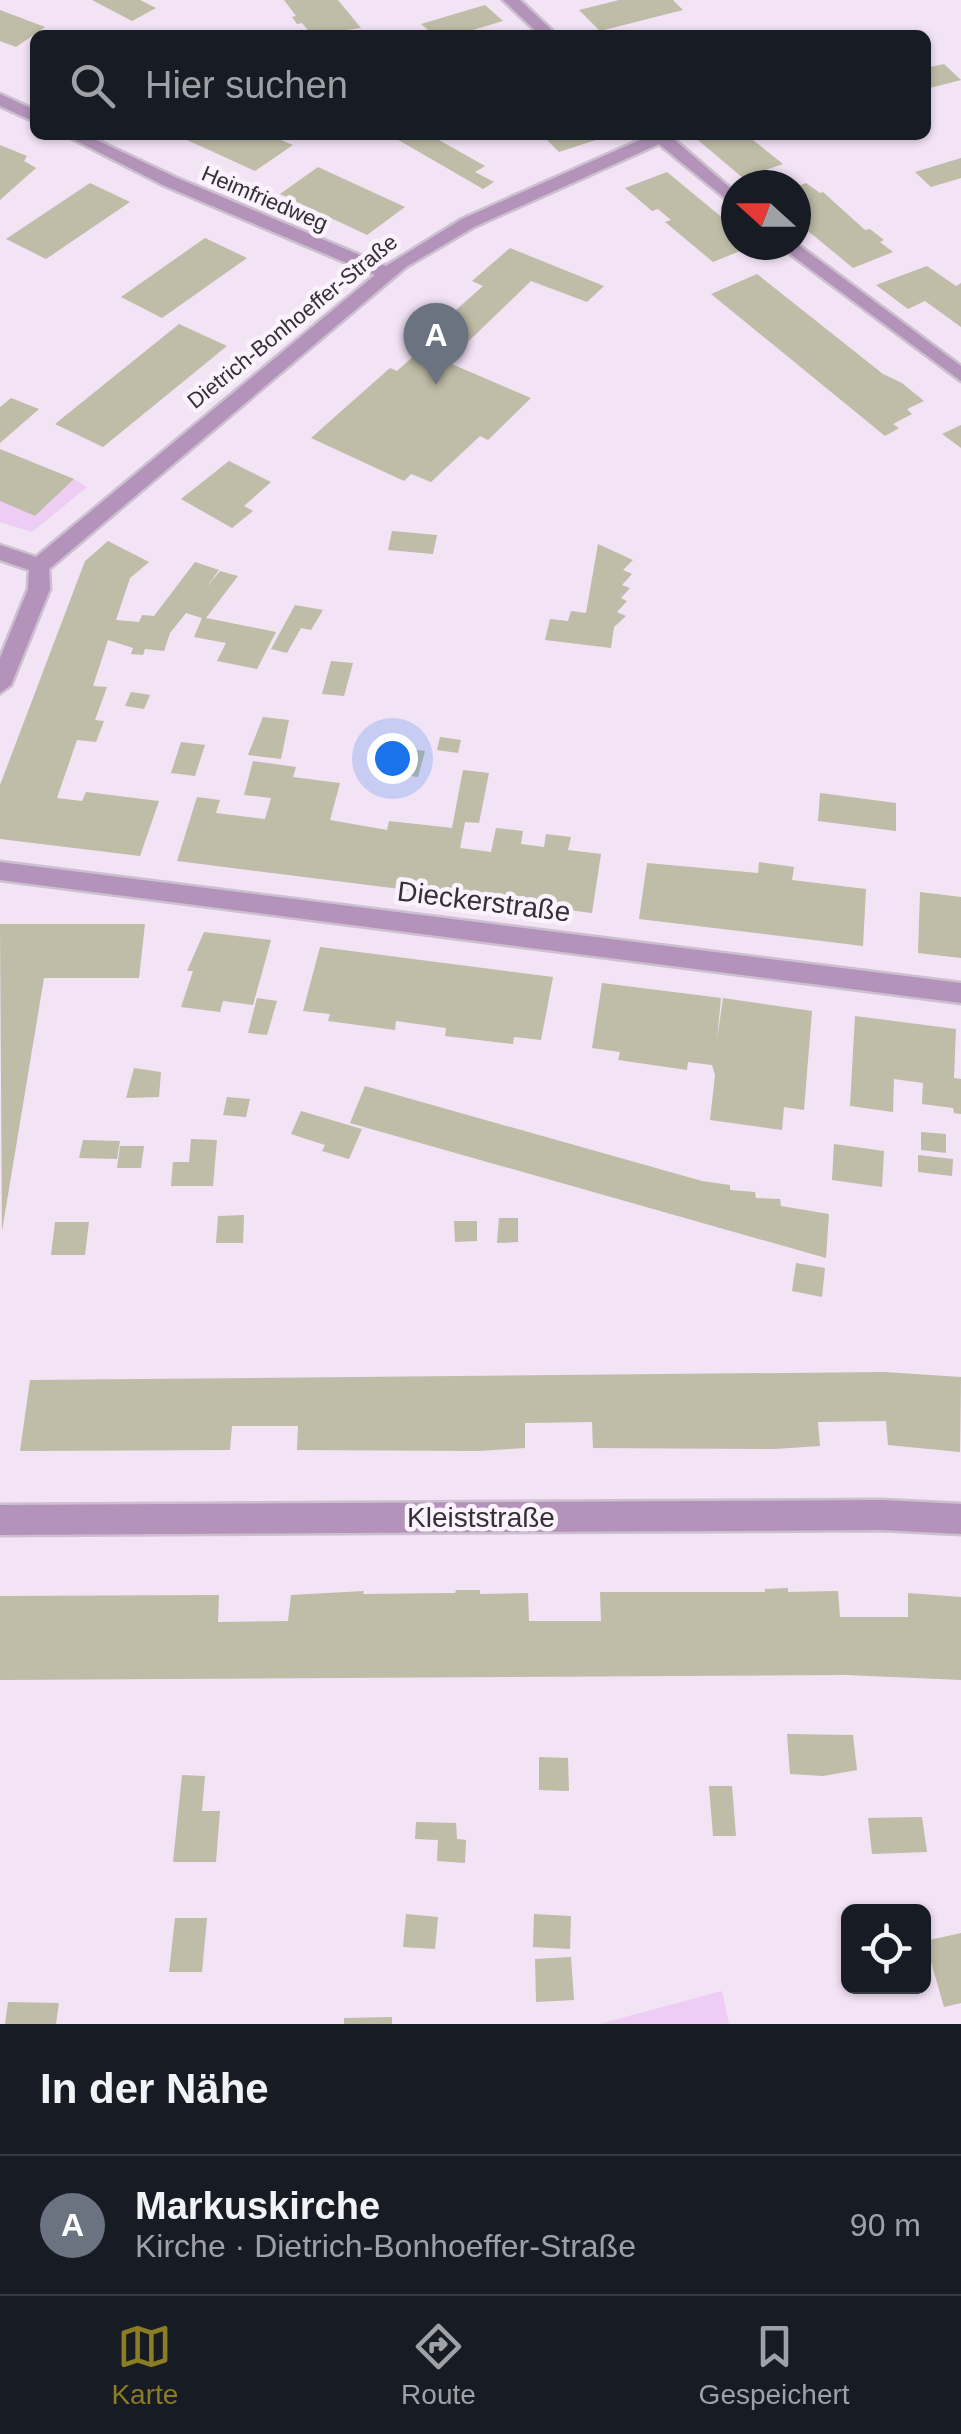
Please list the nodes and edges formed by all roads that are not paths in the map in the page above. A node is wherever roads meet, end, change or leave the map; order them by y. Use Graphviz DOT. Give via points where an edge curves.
graph roads {
  1 [pos="511,0"];
  2 [pos="544,30"];
  3 [pos="0,99"];
  4 [pos="30,114"];
  5 [pos="83,140"];
  6 [pos="650,140"];
  7 [pos="664,140"];
  8 [pos="721,189"];
  9 [pos="808,260"];
  10 [pos="387,273"];
  11 [pos="961,375"];
  12 [pos="0,552"];
  13 [pos="39,566"];
  14 [pos="0,686"];
  15 [pos="0,870"];
  16 [pos="961,993"];
  17 [pos="961,1519"];
  18 [pos="0,1520"];
  1 -- 2 [label="street"];
  3 -- 4 [label="street"];
  5 -- 10 [label="street, Heimfriedweg"];
  6 -- 10 [label="street, Dietrich-Bonhoeffer-Straße" via="468,223"];
  7 -- 8 [label="street"];
  9 -- 11 [label="street"];
  10 -- 13 [label="street, Dietrich-Bonhoeffer-Straße"];
  12 -- 13 [label="street"];
  13 -- 14 [label="street" via="38,589"];
  15 -- 16 [label="street, Dieckerstraße"];
  17 -- 18 [label="street, Kleiststraße"];
}
